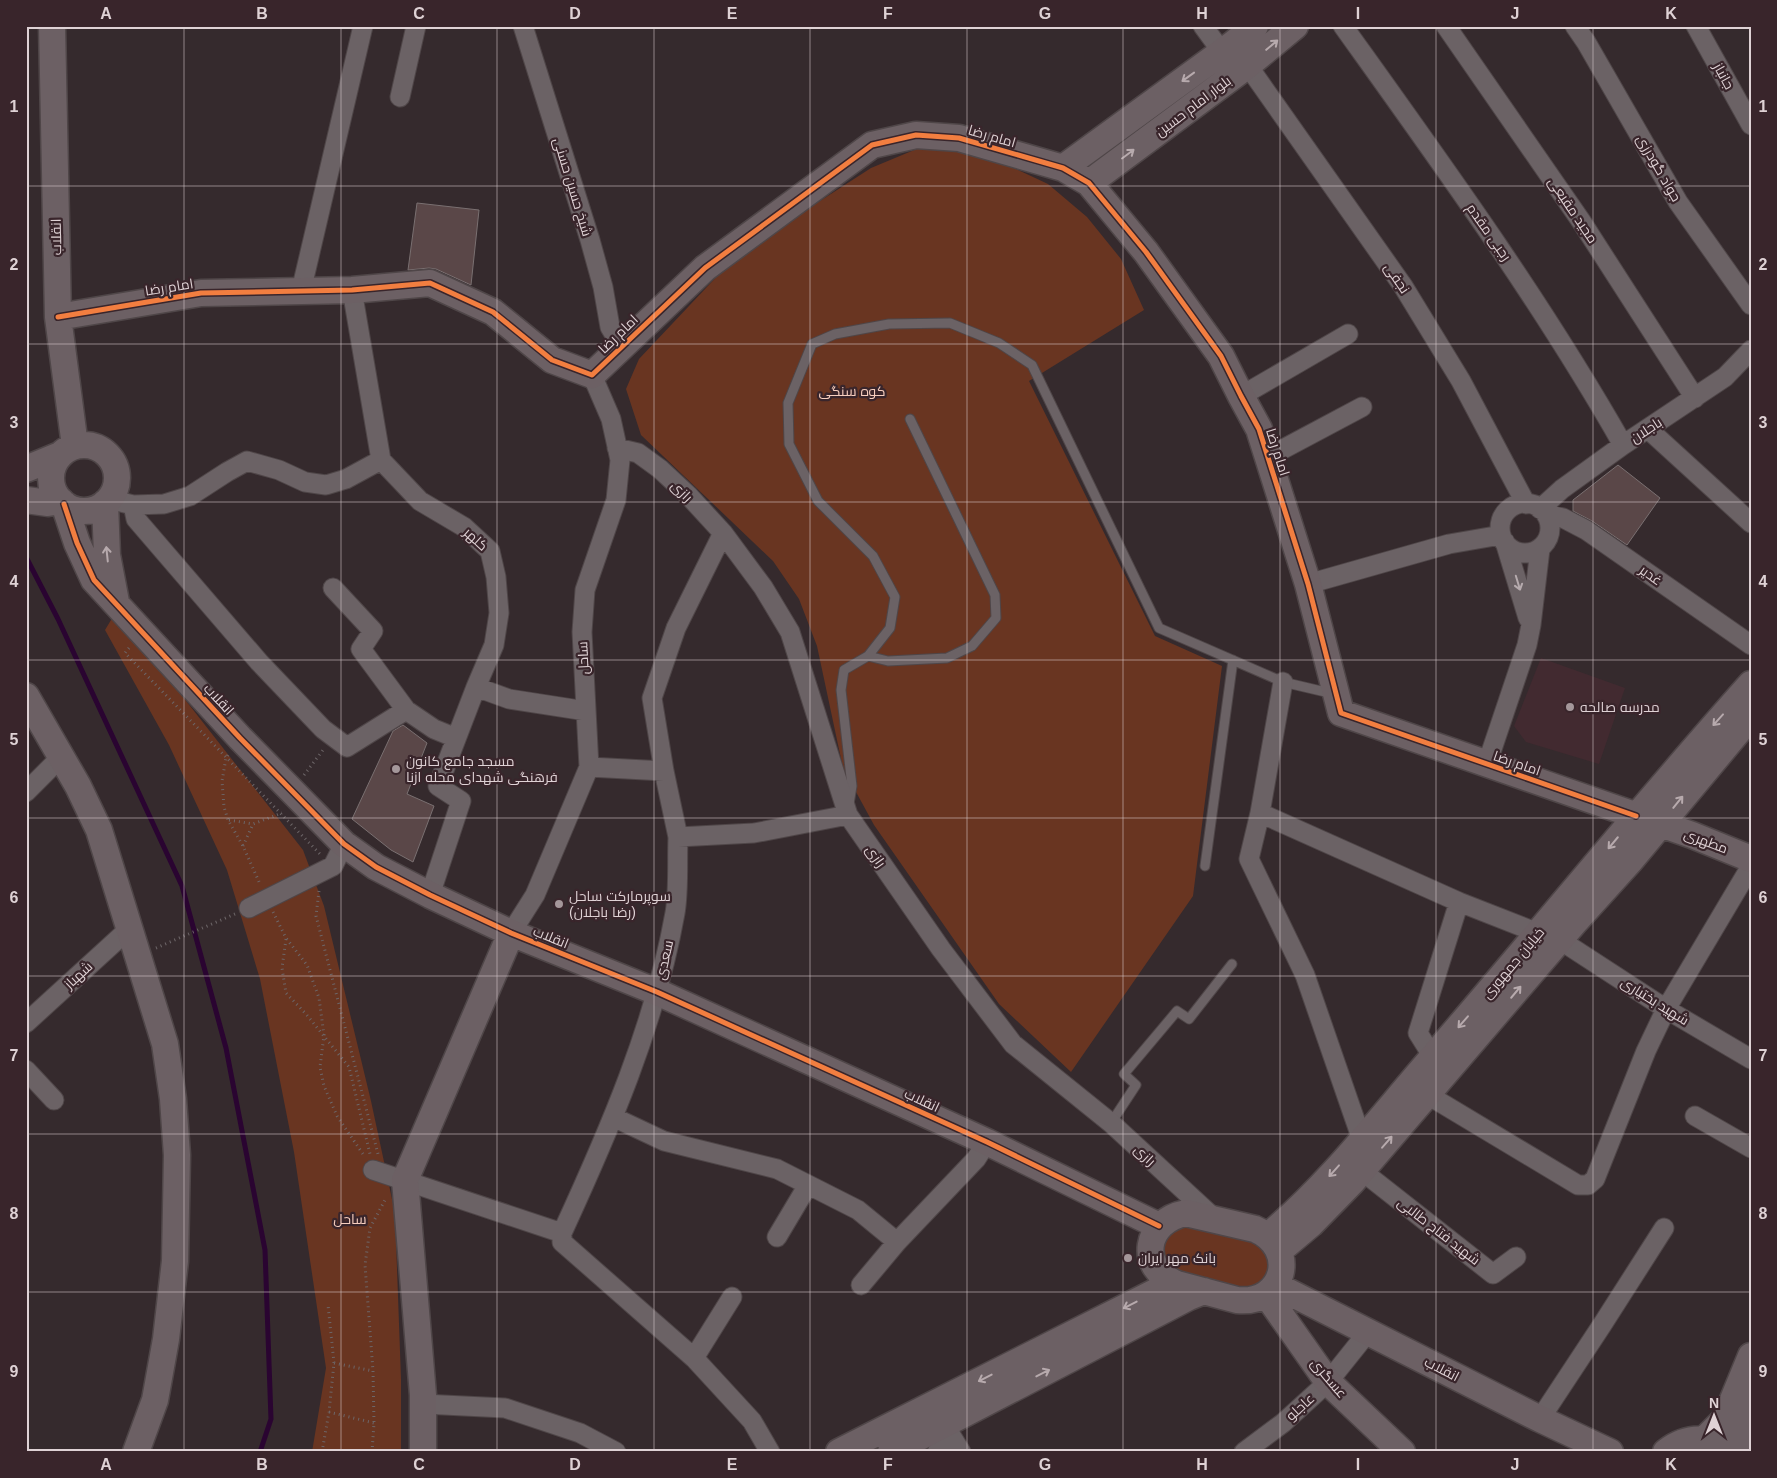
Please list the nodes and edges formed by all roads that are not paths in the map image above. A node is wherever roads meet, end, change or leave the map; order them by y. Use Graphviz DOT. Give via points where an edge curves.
graph roads {
  1 [pos="52,26"];
  2 [pos="363,26"];
  3 [pos="416,26"];
  4 [pos="523,26"];
  5 [pos="1204,26"];
  6 [pos="1255,26"];
  7 [pos="1295,26"];
  8 [pos="1343,26"];
  9 [pos="1446,26"];
  10 [pos="1575,26"];
  11 [pos="1696,26"];
  12 [pos="1227,48"];
  13 [pos="1248,66"];
  14 [pos="400,97"];
  15 [pos="1751,125"];
  16 [pos="1063,168"];
  17 [pos="1089,183"];
  18 [pos="352,290"];
  19 [pos="301,291"];
  20 [pos="1751,306"];
  21 [pos="58,317"];
  22 [pos="1348,334"];
  23 [pos="622,347"];
  24 [pos="1747,363"];
  25 [pos="592,375"];
  26 [pos="1242,396"];
  27 [pos="1694,398"];
  28 [pos="1362,407"];
  29 [pos="910,419"];
  30 [pos="1648,429"];
  31 [pos="1623,445"];
  32 [pos="617,448"];
  33 [pos="1268,457"];
  34 [pos="51,458"];
  35 [pos="382,460"];
  36 [pos="50,502"];
  37 [pos="116,502"];
  38 [pos="1537,509"];
  39 [pos="1751,523"];
  40 [pos="723,533"];
  41 [pos="1503,539"];
  42 [pos="1540,549"];
  43 [pos="1308,584"];
  44 [pos="333,588"];
  45 [pos="116,602"];
  46 [pos="1530,625"];
  47 [pos="1751,645"];
  48 [pos="868,656"];
  49 [pos="1232,660"];
  50 [pos="1283,682"];
  51 [pos="1751,684"];
  52 [pos="476,687"];
  53 [pos="1336,695"];
  54 [pos="26,696"];
  55 [pos="406,710"];
  56 [pos="586,711"];
  57 [pos="1751,716"];
  58 [pos="456,738"];
  59 [pos="61,757"];
  60 [pos="1486,764"];
  61 [pos="590,767"];
  62 [pos="664,771"];
  63 [pos="26,792"];
  64 [pos="848,814"];
  65 [pos="1260,814"];
  66 [pos="1636,816"];
  67 [pos="1660,824"];
  68 [pos="678,838"];
  69 [pos="344,844"];
  70 [pos="1751,859"];
  71 [pos="1205,866"];
  72 [pos="1751,866"];
  73 [pos="430,895"];
  74 [pos="1459,902"];
  75 [pos="249,908"];
  76 [pos="130,928"];
  77 [pos="511,933"];
  78 [pos="1549,936"];
  79 [pos="1232,964"];
  80 [pos="657,992"];
  81 [pos="1666,1009"];
  82 [pos="26,1023"];
  83 [pos="1433,1057"];
  84 [pos="1751,1059"];
  85 [pos="26,1070"];
  86 [pos="1428,1095"];
  87 [pos="54,1100"];
  88 [pos="1694,1116"];
  89 [pos="613,1117"];
  90 [pos="1111,1123"];
  91 [pos="1362,1140"];
  92 [pos="987,1142"];
  93 [pos="1751,1148"];
  94 [pos="1362,1171"];
  95 [pos="389,1175"];
  96 [pos="808,1185"];
  97 [pos="1214,1219"];
  98 [pos="1159,1226"];
  99 [pos="1664,1228"];
  100 [pos="562,1233"];
  101 [pos="777,1237"];
  102 [pos="897,1242"];
  103 [pos="1274,1244"];
  104 [pos="1516,1257"];
  105 [pos="1173,1283"];
  106 [pos="861,1285"];
  107 [pos="1271,1290"];
  108 [pos="1204,1291"];
  109 [pos="732,1297"];
  110 [pos="1368,1332"];
  111 [pos="1751,1356"];
  112 [pos="694,1358"];
  113 [pos="1328,1382"];
  114 [pos="423,1404"];
  115 [pos="1751,1404"];
  116 [pos="1540,1419"];
  117 [pos="954,1439"];
  118 [pos="1705,1439"];
  119 [pos="136,1452"];
  120 [pos="423,1452"];
  121 [pos="616,1452"];
  122 [pos="770,1452"];
  123 [pos="839,1452"];
  124 [pos="891,1452"];
  125 [pos="937,1452"];
  126 [pos="1244,1452"];
  127 [pos="1402,1452"];
  128 [pos="1610,1452"];
  129 [pos="1666,1452"];
  130 [pos="1737,1452"];
  1 -- 21 [label="street, انقلاب"];
  2 -- 19 [label="street"];
  3 -- 14 [label="street"];
  4 -- 23 [label="street, شیخ حسین حسنی" via="590,240 610,327"];
  5 -- 12 [label="street, نجفی"];
  6 -- 12 [label="street, بلوار امام حسین"];
  13 -- 7 [label="street, بلوار امام حسین, one-way"];
  8 -- 31 [label="street, رجبی مقدم" via="1524,283"];
  9 -- 27 [label="street, مجید مقیعی" via="1581,221"];
  10 -- 20 [label="street, جواد گودرزی" via="1678,202"];
  11 -- 15 [label="street, جانباز"];
  12 -- 13 [label="street, نجفی"];
  12 -- 16 [label="street, بلوار امام حسین, one-way"];
  17 -- 13 [label="street, بلوار امام حسین, one-way"];
  13 -- 38 [label="street, نجفی" via="1403,286"];
  16 -- 17 [label="street, امام رضا"];
  16 -- 23 [label="street, امام رضا" via="959,138 916,135 872,146 705,268"];
  17 -- 26 [label="street, امام رضا" via="1146,252 1222,356"];
  18 -- 19 [label="street, امام رضا"];
  18 -- 25 [label="street, امام رضا" via="430,283 493,312 552,360"];
  18 -- 35 [label="street"];
  19 -- 21 [label="street, امام رضا" via="201,293"];
  21 -- 34 [label="street, انقلاب"];
  22 -- 26 [label="street"];
  23 -- 25 [label="street, امام رضا"];
  24 -- 27 [label="street, باجلان"];
  25 -- 32 [label="street, ساحل" via="612,419"];
  26 -- 33 [label="street, امام رضا"];
  27 -- 30 [label="street, باجلان"];
  28 -- 33 [label="street"];
  29 -- 48 [label="lane" via="995,595 996,618 972,646 947,658 888,661"];
  30 -- 31 [label="street, باجلان"];
  30 -- 39 [label="street"];
  31 -- 38 [label="street, باجلان"];
  32 -- 40 [label="street, رازی" via="638,453 660,468"];
  32 -- 56 [label="street, ساحل" via="620,460 616,500 585,590 582,632"];
  33 -- 43 [label="street, امام رضا"];
  34 -- 36 [label="street" via="54,493"];
  34 -- 37 [label="street" via="85,445 104,452 116,470"];
  35 -- 37 [label="street" via="346,479 326,485 305,482 247,461 190,496 164,504"];
  35 -- 52 [label="street, کلهر" via="420,501 464,527 490,551 499,613 494,645"];
  36 -- 37 [label="street" via="85,511"];
  36 -- 45 [label="street, انقلاب" via="77,543 94,580"];
  45 -- 37 [label="street, one-way" via="107,554"];
  37 -- 55 [label="street" via="136,519 259,662 323,729 347,748"];
  38 -- 41 [label="street" via="1511,508 1505,513 1500,528"];
  38 -- 42 [label="street" via="1550,529"];
  38 -- 47 [label="street, غدیر" via="1586,530"];
  40 -- 62 [label="street, سعدی" via="676,628 652,698"];
  40 -- 64 [label="street, رازی" via="763,587 790,632"];
  41 -- 42 [label="street" via="1517,552"];
  41 -- 43 [label="street" via="1449,544"];
  41 -- 46 [label="street, one-way"];
  42 -- 46 [label="street"];
  43 -- 53 [label="street, امام رضا"];
  44 -- 55 [label="street" via="373,631 361,648"];
  45 -- 69 [label="street, انقلاب" via="240,738"];
  46 -- 60 [label="street"];
  48 -- 49 [label="lane" via="890,628 895,597 873,556 818,501 789,444 788,403 812,344 835,334 889,324 950,323 999,343 1032,364 1159,628"];
  48 -- 64 [label="lane" via="844,670 841,690 852,786"];
  49 -- 50 [label="lane"];
  49 -- 71 [label="lane"];
  50 -- 53 [label="lane"];
  50 -- 65 [label="street"];
  51 -- 66 [label="street, خیابان جمهوری, one-way"];
  52 -- 56 [label="street" via="509,700"];
  52 -- 58 [label="street, کلهر"];
  53 -- 60 [label="street, امام رضا" via="1341,713"];
  54 -- 59 [label="street"];
  55 -- 58 [label="street" via="434,729"];
  56 -- 61 [label="street, ساحل"];
  67 -- 57 [label="street, خیابان جمهوری, one-way"];
  58 -- 73 [label="street, کلهر" via="438,786 460,801"];
  59 -- 63 [label="street"];
  59 -- 76 [label="street" via="99,830"];
  60 -- 66 [label="street, امام رضا"];
  61 -- 62 [label="street"];
  61 -- 77 [label="street, ساحل" via="535,895"];
  62 -- 68 [label="street, سعدی"];
  64 -- 68 [label="street" via="754,833"];
  64 -- 90 [label="street, رازی" via="941,949 1013,1044"];
  65 -- 74 [label="street, شهید بختیاری"];
  65 -- 91 [label="street" via="1249,859 1305,975"];
  66 -- 67 [label="street, امام رضا"];
  66 -- 78 [label="street, خیابان جمهوری, one-way"];
  67 -- 70 [label="street, مطهری"];
  67 -- 78 [label="street, خیابان جمهوری"];
  68 -- 80 [label="street, سعدی" via="675,911"];
  69 -- 73 [label="street, انقلاب" via="376,867"];
  69 -- 75 [label="street" via="332,866"];
  72 -- 81 [label="street"];
  73 -- 77 [label="street, انقلاب"];
  74 -- 78 [label="street, شهید بختیاری"];
  74 -- 83 [label="street" via="1418,1033"];
  76 -- 82 [label="street, شهباز"];
  76 -- 119 [label="street" via="165,1044 177,1155 175,1261 166,1340 155,1400"];
  77 -- 80 [label="street, انقلاب"];
  77 -- 95 [label="street"];
  78 -- 81 [label="street, شهید بختیاری"];
  78 -- 83 [label="street, خیابان جمهوری, one-way"];
  86 -- 78 [label="street, خیابان جمهوری, one-way"];
  79 -- 90 [label="lane" via="1189,1018 1177,1011 1124,1074 1136,1085"];
  80 -- 89 [label="street, سعدی"];
  80 -- 92 [label="street, انقلاب"];
  81 -- 84 [label="street, شهید بختیاری"];
  81 -- 86 [label="street" via="1646,1051 1596,1179 1588,1185 1578,1185"];
  83 -- 91 [label="street, خیابان جمهوری"];
  85 -- 87 [label="street"];
  94 -- 86 [label="street, خیابان جمهوری, one-way"];
  88 -- 93 [label="street"];
  89 -- 96 [label="street" via="664,1141 777,1169"];
  89 -- 100 [label="street, سعدی"];
  90 -- 97 [label="street, رازی"];
  91 -- 103 [label="street, خیابان جمهوری, one-way" via="1301,1208"];
  92 -- 98 [label="street, انقلاب"];
  92 -- 102 [label="street" via="976,1160"];
  94 -- 103 [label="street, خیابان جمهوری" via="1311,1224"];
  94 -- 104 [label="street, شهید فتاح طالبی" via="1493,1274"];
  95 -- 100 [label="street"];
  95 -- 114 [label="street"];
  96 -- 101 [label="street"];
  96 -- 102 [label="street" via="858,1210"];
  97 -- 98 [label="street" via="1186,1213 1176,1215"];
  97 -- 103 [label="street" via="1255,1229"];
  98 -- 105 [label="street" via="1153,1235 1151,1256 1160,1274"];
  99 -- 116 [label="street"];
  100 -- 112 [label="street" via="562,1242"];
  102 -- 106 [label="street"];
  103 -- 107 [label="street" via="1282,1268"];
  105 -- 108 [label="street"];
  105 -- 123 [label="street, one-way"];
  107 -- 108 [label="street" via="1247,1301"];
  107 -- 110 [label="street, انقلاب"];
  107 -- 113 [label="street, عسگری"];
  117 -- 108 [label="street, one-way"];
  109 -- 112 [label="street"];
  110 -- 113 [label="street, عاجلو"];
  110 -- 116 [label="street, انقلاب"];
  111 -- 118 [label="street" via="1725,1419"];
  112 -- 122 [label="street" via="752,1421"];
  113 -- 126 [label="street, عاجلو" via="1283,1423"];
  113 -- 127 [label="street, عسگری"];
  114 -- 120 [label="street"];
  114 -- 121 [label="street" via="505,1408 580,1434"];
  115 -- 130 [label="street"];
  116 -- 128 [label="street, انقلاب"];
  117 -- 124 [label="street"];
  117 -- 125 [label="street"];
  118 -- 129 [label="street" via="1688,1440"];
  118 -- 130 [label="street"];
}
